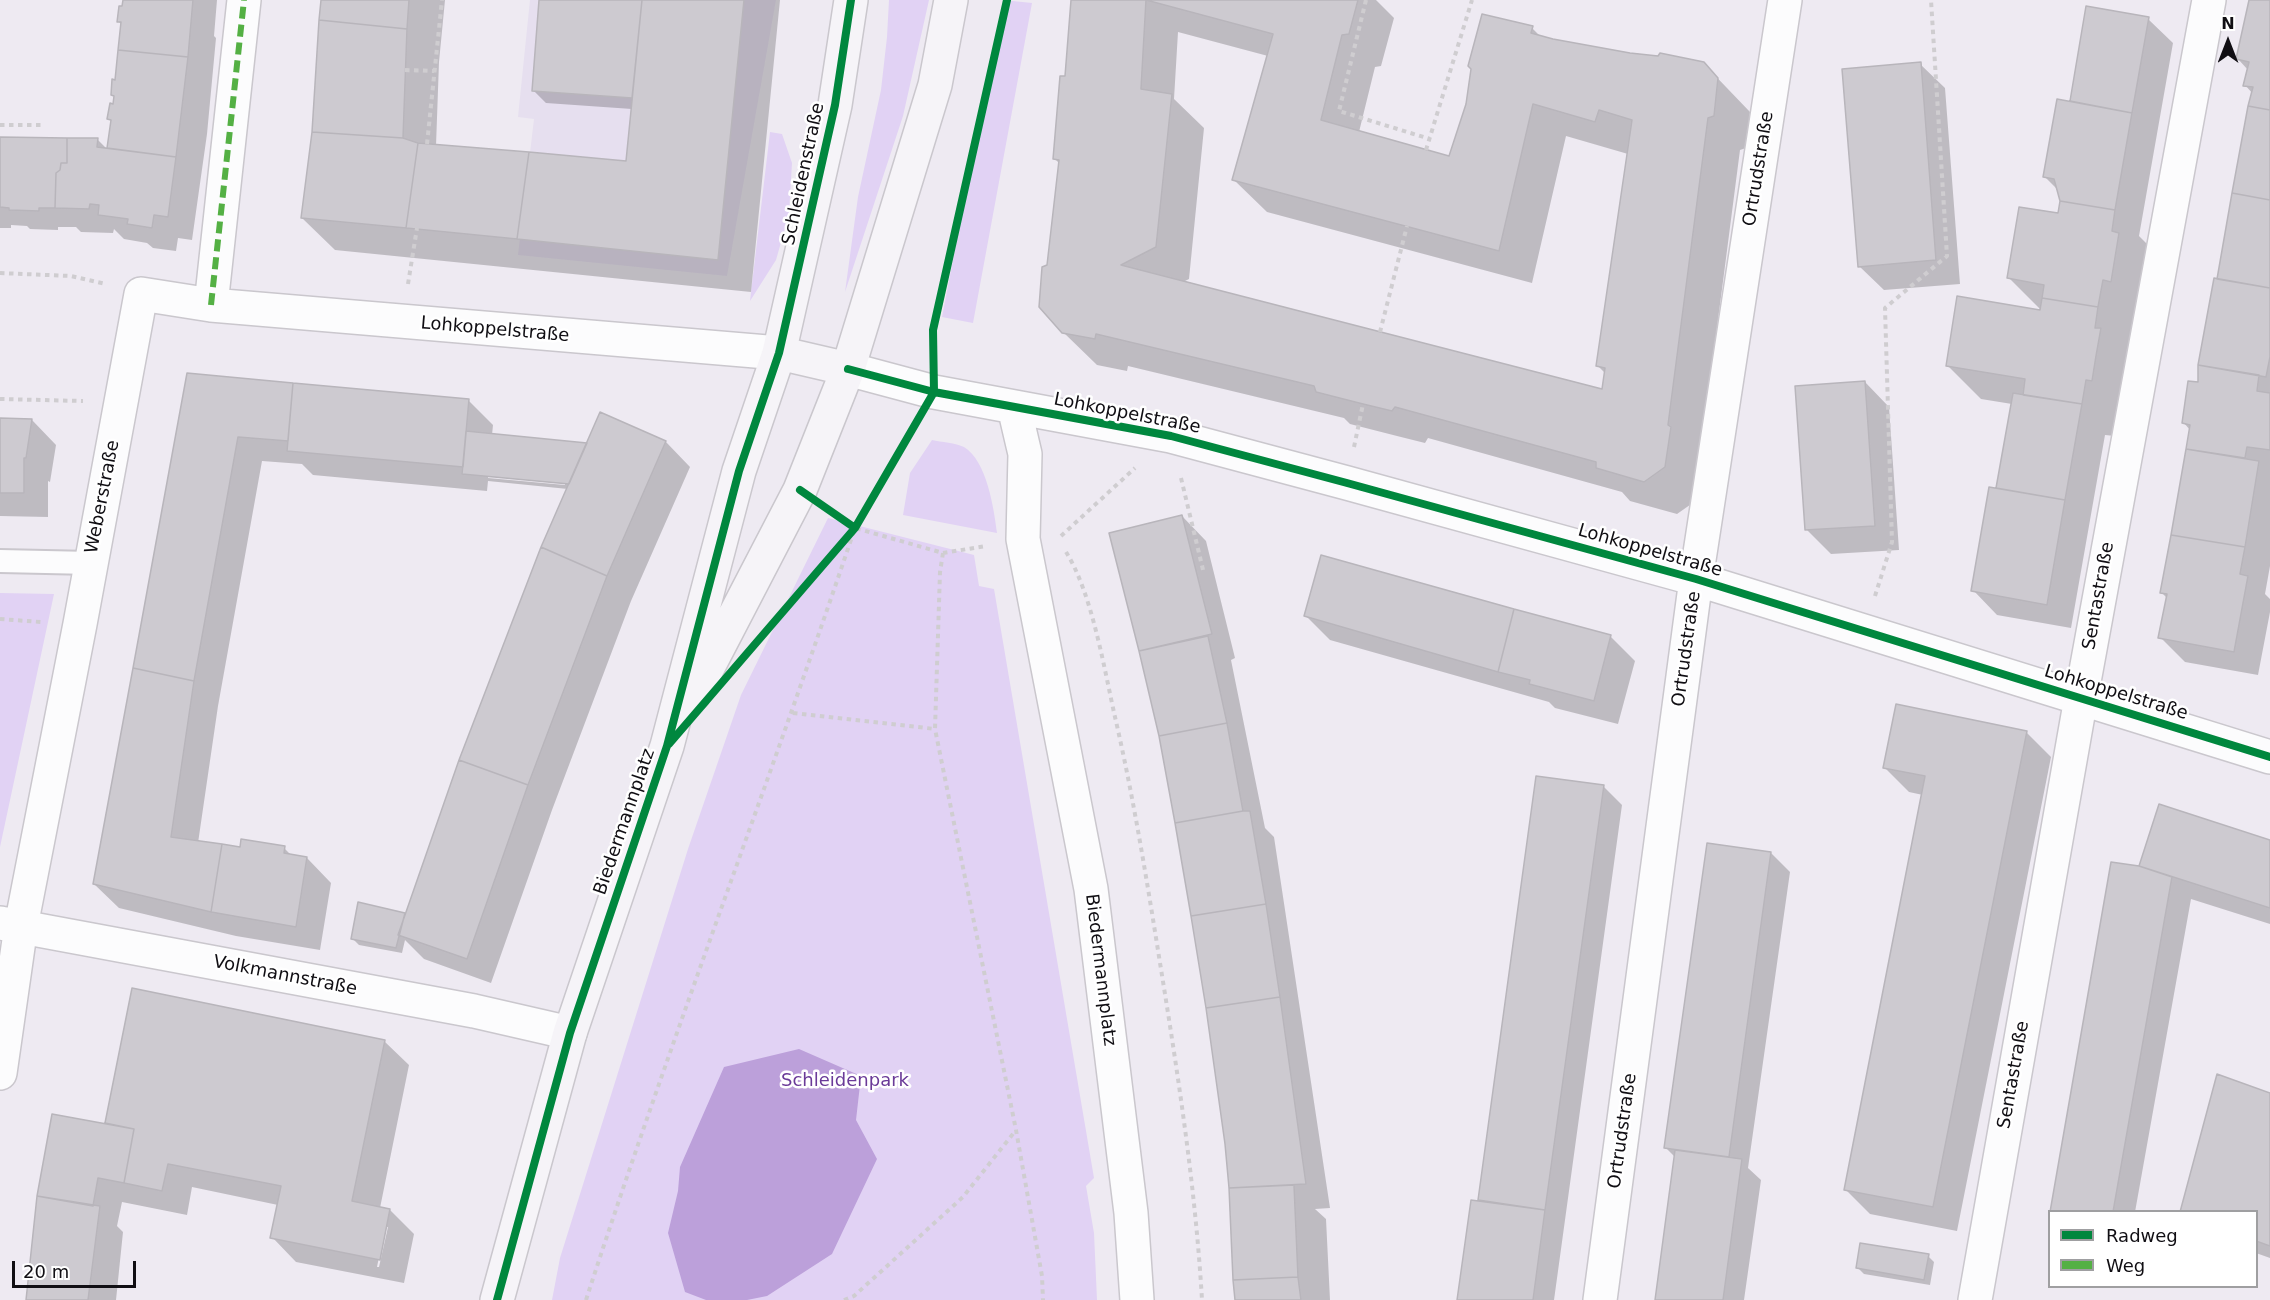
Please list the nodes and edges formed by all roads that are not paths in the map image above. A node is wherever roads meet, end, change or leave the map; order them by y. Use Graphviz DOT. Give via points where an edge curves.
graph roads {
  1 [pos="244,0"];
  2 [pos="851,0"];
  3 [pos="951,0"];
  4 [pos="1785,0"];
  5 [pos="2209,0"];
  6 [pos="211,305"];
  7 [pos="779,353"];
  8 [pos="848,369"];
  9 [pos="1014,407"];
  10 [pos="0,561"];
  11 [pos="91,563"];
  12 [pos="1696,579"];
  13 [pos="2080,698"];
  14 [pos="667,746"];
  15 [pos="2270,757"];
  16 [pos="10,925"];
  17 [pos="570,1033"];
  18 [pos="0,1073"];
  19 [pos="497,1300"];
  20 [pos="1137,1300"];
  21 [pos="1600,1300"];
  22 [pos="1975,1300"];
  1 -- 6 [label="street"];
  2 -- 7 [label="main road, Schleidenstraße" via="835,105"];
  3 -- 8 [label="main road" via="935,85"];
  4 -- 12 [label="street, Ortrudstraße"];
  5 -- 13 [label="street, Sentastraße"];
  6 -- 7 [label="street, Lohkoppelstraße"];
  6 -- 11 [label="street, Weberstraße" via="141,294"];
  7 -- 8 [label="main road"];
  7 -- 14 [label="main road, Biedermannplatz" via="739,471"];
  8 -- 9 [label="street" via="934,392"];
  8 -- 14 [label="main road, Biedermannplatz" via="800,490"];
  9 -- 12 [label="street, Lohkoppelstraße" via="1171,436"];
  9 -- 20 [label="street, Biedermannplatz" via="1025,454 1023,540 1090,889 1131,1213"];
  10 -- 11 [label="lane"];
  11 -- 16 [label="street, Weberstraße"];
  12 -- 13 [label="street, Lohkoppelstraße"];
  12 -- 21 [label="street, Ortrudstraße"];
  13 -- 15 [label="street, Lohkoppelstraße"];
  13 -- 22 [label="street, Sentastraße"];
  14 -- 17 [label="main road, Biedermannplatz"];
  16 -- 17 [label="street, Volkmannstraße" via="474,1011"];
  16 -- 18 [label="street, Weberstraße"];
  17 -- 19 [label="main road, Biedermannplatz"];
}
